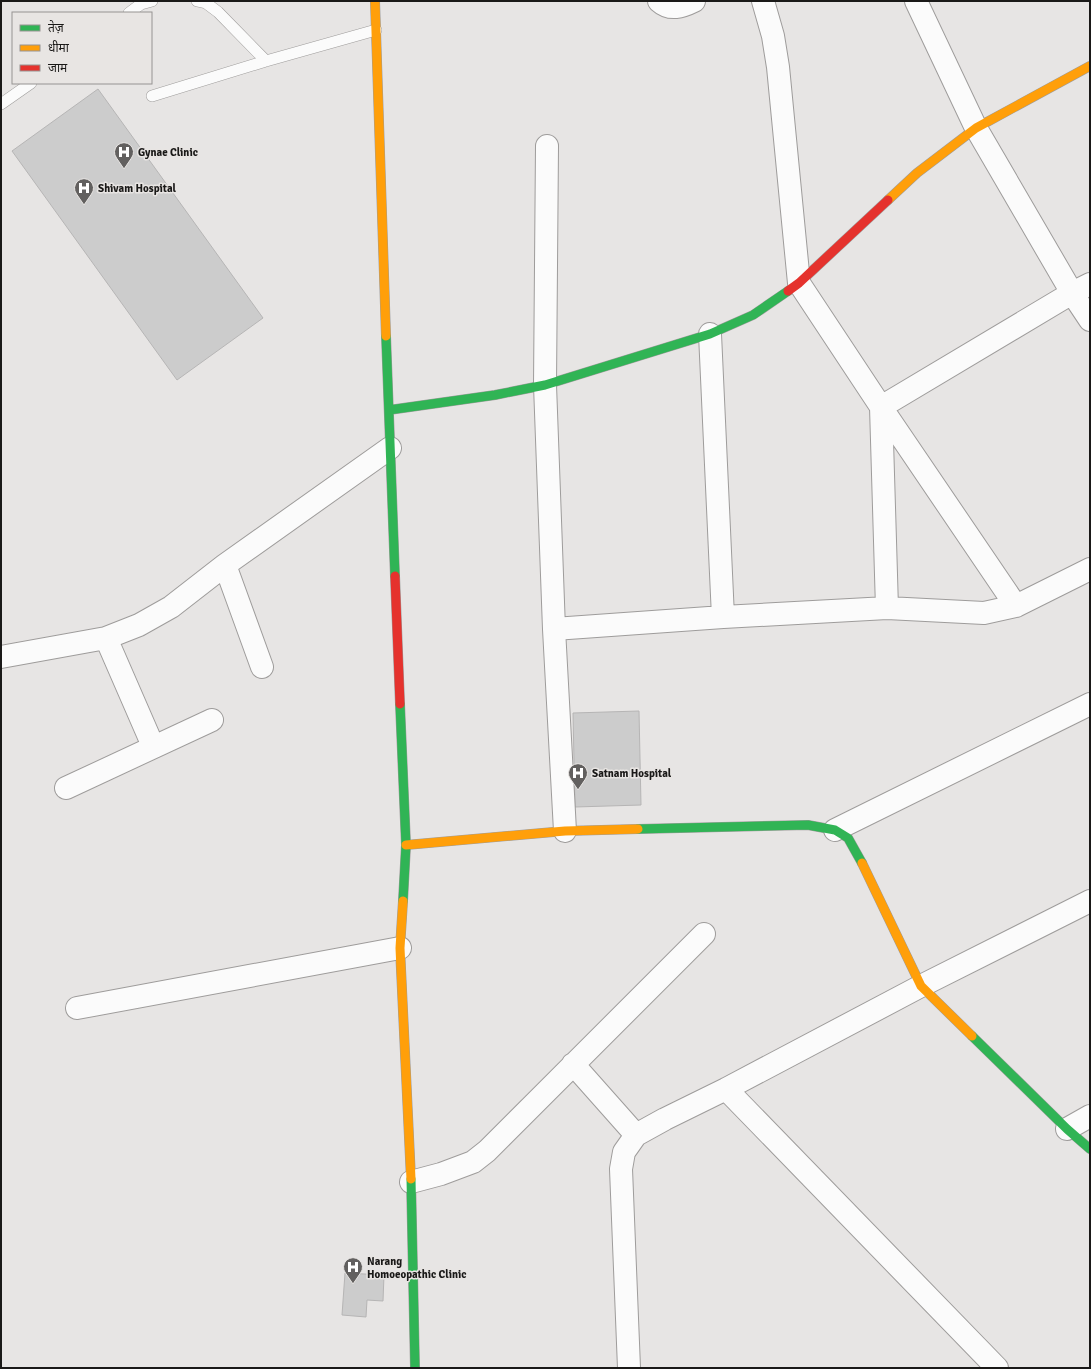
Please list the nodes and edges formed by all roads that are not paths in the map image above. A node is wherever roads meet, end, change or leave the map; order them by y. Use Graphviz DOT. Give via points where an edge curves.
graph roads {
  1 [pos="152,1"];
  2 [pos="197,1"];
  3 [pos="375,1"];
  4 [pos="659,1"];
  5 [pos="694,1"];
  6 [pos="763,1"];
  7 [pos="916,1"];
  8 [pos="130,12"];
  9 [pos="376,30"];
  10 [pos="266,61"];
  11 [pos="1090,66"];
  12 [pos="30,84"];
  13 [pos="152,96"];
  14 [pos="1,104"];
  15 [pos="976,128"];
  16 [pos="547,146"];
  17 [pos="798,283"];
  18 [pos="1081,289"];
  19 [pos="1090,320"];
  20 [pos="710,334"];
  21 [pos="545,385"];
  22 [pos="881,407"];
  23 [pos="389,410"];
  24 [pos="390,448"];
  25 [pos="226,565"];
  26 [pos="1090,569"];
  27 [pos="1016,606"];
  28 [pos="887,608"];
  29 [pos="722,617"];
  30 [pos="554,629"];
  31 [pos="106,638"];
  32 [pos="1,657"];
  33 [pos="262,667"];
  34 [pos="1090,704"];
  35 [pos="212,720"];
  36 [pos="153,746"];
  37 [pos="66,788"];
  38 [pos="835,830"];
  39 [pos="565,831"];
  40 [pos="406,845"];
  41 [pos="1090,901"];
  42 [pos="704,934"];
  43 [pos="400,948"];
  44 [pos="921,986"];
  45 [pos="78,1008"];
  46 [pos="573,1064"];
  47 [pos="726,1090"];
  48 [pos="1090,1116"];
  49 [pos="1067,1129"];
  50 [pos="636,1135"];
  51 [pos="1090,1149"];
  52 [pos="410,1182"];
  53 [pos="414,1368"];
  54 [pos="629,1368"];
  55 [pos="997,1368"];
  1 -- 8 [label="lane" via="141,4"];
  2 -- 10 [label="lane" via="206,3 218,12"];
  3 -- 9 [label="street"];
  4 -- 5 [label="street" via="665,6 677,7"];
  6 -- 17 [label="street" via="778,67"];
  7 -- 15 [label="street"];
  9 -- 10 [label="lane"];
  9 -- 23 [label="street"];
  10 -- 13 [label="lane"];
  11 -- 15 [label="street"];
  12 -- 14 [label="lane"];
  15 -- 17 [label="street" via="917,173"];
  15 -- 18 [label="street"];
  16 -- 21 [label="street"];
  17 -- 20 [label="street" via="753,315"];
  17 -- 22 [label="street"];
  18 -- 19 [label="street"];
  18 -- 22 [label="street"];
  20 -- 21 [label="street"];
  20 -- 29 [label="street"];
  21 -- 23 [label="street" via="496,395"];
  21 -- 30 [label="street"];
  22 -- 27 [label="street"];
  22 -- 28 [label="street"];
  23 -- 24 [label="street"];
  24 -- 25 [label="street"];
  24 -- 40 [label="street"];
  25 -- 31 [label="street" via="171,607 139,625"];
  25 -- 33 [label="street"];
  26 -- 27 [label="street"];
  27 -- 28 [label="street" via="984,613"];
  28 -- 29 [label="street"];
  29 -- 30 [label="street"];
  30 -- 39 [label="street"];
  31 -- 32 [label="street"];
  31 -- 36 [label="street"];
  34 -- 38 [label="street"];
  35 -- 36 [label="street"];
  36 -- 37 [label="street"];
  38 -- 39 [label="street" via="808,825 789,825"];
  38 -- 44 [label="street" via="848,838 858,855"];
  39 -- 40 [label="street"];
  40 -- 43 [label="street"];
  41 -- 44 [label="street"];
  42 -- 46 [label="street"];
  43 -- 45 [label="street"];
  43 -- 52 [label="street"];
  44 -- 47 [label="street"];
  44 -- 49 [label="street"];
  46 -- 50 [label="street"];
  46 -- 52 [label="street" via="473,1162"];
  47 -- 50 [label="street"];
  47 -- 55 [label="street"];
  48 -- 49 [label="street"];
  49 -- 51 [label="street"];
  50 -- 54 [label="street" via="624,1152 621,1169"];
  52 -- 53 [label="street"];
}
